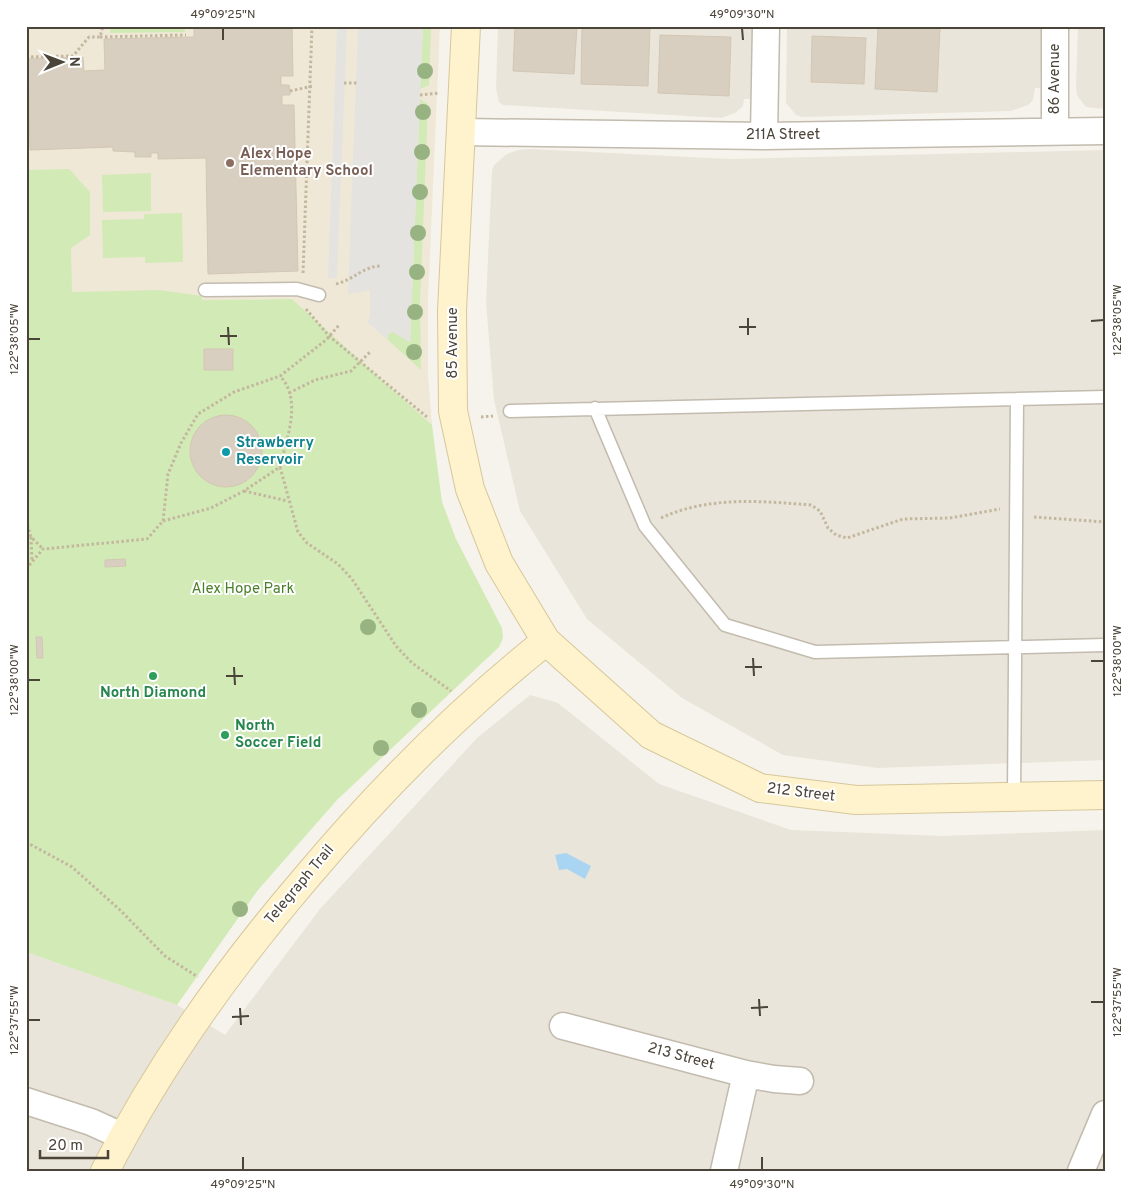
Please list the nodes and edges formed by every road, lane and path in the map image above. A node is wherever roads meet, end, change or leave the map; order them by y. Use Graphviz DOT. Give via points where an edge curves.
graph roads {
  1 [pos="102,26"];
  2 [pos="312,26"];
  3 [pos="466,26"];
  4 [pos="766,26"];
  5 [pos="1055,26"];
  6 [pos="186,34"];
  7 [pos="100,37"];
  8 [pos="26,57"];
  9 [pos="344,83"];
  10 [pos="358,83"];
  11 [pos="311,86"];
  12 [pos="290,91"];
  13 [pos="441,93"];
  14 [pos="420,95"];
  15 [pos="1055,131"];
  16 [pos="1105,131"];
  17 [pos="461,132"];
  18 [pos="764,136"];
  19 [pos="381,266"];
  20 [pos="336,284"];
  21 [pos="205,290"];
  22 [pos="303,291"];
  23 [pos="319,294"];
  24 [pos="340,324"];
  25 [pos="329,336"];
  26 [pos="371,351"];
  27 [pos="361,363"];
  28 [pos="280,376"];
  29 [pos="289,393"];
  30 [pos="1105,397"];
  31 [pos="1017,399"];
  32 [pos="595,408"];
  33 [pos="510,411"];
  34 [pos="494,416"];
  35 [pos="427,417"];
  36 [pos="481,417"];
  37 [pos="280,467"];
  38 [pos="244,491"];
  39 [pos="288,502"];
  40 [pos="1017,508"];
  41 [pos="26,520"];
  42 [pos="162,521"];
  43 [pos="1105,522"];
  44 [pos="645,526"];
  45 [pos="31,537"];
  46 [pos="43,549"];
  47 [pos="32,562"];
  48 [pos="26,569"];
  49 [pos="546,641"];
  50 [pos="1105,645"];
  51 [pos="1016,649"];
  52 [pos="468,706"];
  53 [pos="1105,795"];
  54 [pos="1014,797"];
  55 [pos="26,842"];
  56 [pos="221,982"];
  57 [pos="563,1026"];
  58 [pos="746,1074"];
  59 [pos="800,1081"];
  60 [pos="26,1101"];
  61 [pos="1105,1114"];
  62 [pos="122,1136"];
  63 [pos="105,1171"];
  64 [pos="724,1171"];
  65 [pos="1081,1171"];
  1 -- 7 [label="path"];
  2 -- 11 [label="path"];
  3 -- 17 [label="street, 85 Avenue"];
  4 -- 18 [label="street"];
  5 -- 15 [label="street, 86 Avenue"];
  6 -- 7 [label="path"];
  7 -- 8 [label="path" via="89,37 73,56"];
  9 -- 10 [label="path"];
  11 -- 12 [label="path"];
  11 -- 22 [label="path"];
  13 -- 14 [label="path"];
  15 -- 16 [label="street, 211A Street"];
  15 -- 18 [label="street, 211A Street"];
  17 -- 18 [label="street, 211A Street"];
  17 -- 49 [label="street, 85 Avenue" via="452,319 453,411 470,488 499,562"];
  19 -- 20 [label="path" via="371,266 349,281"];
  21 -- 22 [label="lane"];
  22 -- 23 [label="lane"];
  22 -- 25 [label="path" via="306,310"];
  24 -- 25 [label="path"];
  25 -- 27 [label="path"];
  25 -- 28 [label="path"];
  26 -- 27 [label="path"];
  27 -- 29 [label="path" via="351,371 315,380"];
  27 -- 35 [label="path"];
  28 -- 29 [label="path"];
  28 -- 42 [label="path" via="234,392 198,414 168,474"];
  29 -- 37 [label="path" via="293,410"];
  30 -- 31 [label="lane"];
  31 -- 32 [label="lane"];
  31 -- 40 [label="lane"];
  32 -- 33 [label="lane"];
  32 -- 44 [label="lane"];
  34 -- 36 [label="path"];
  37 -- 38 [label="path"];
  37 -- 39 [label="path"];
  38 -- 39 [label="path"];
  38 -- 42 [label="path" via="204,510"];
  39 -- 52 [label="path" via="298,532 352,579 396,646 412,663"];
  40 -- 43 [label="path" via="1032,517"];
  40 -- 44 [label="path" via="986,510 950,518 903,519 847,538 828,528 820,511 811,505 785,503 730,501 701,505 676,511"];
  40 -- 51 [label="lane"];
  41 -- 45 [label="path"];
  42 -- 46 [label="path" via="147,539"];
  44 -- 51 [label="lane" via="725,625 814,652"];
  45 -- 46 [label="path"];
  45 -- 47 [label="path"];
  46 -- 47 [label="path"];
  47 -- 48 [label="path"];
  49 -- 52 [label="street, Telegraph Trail"];
  49 -- 54 [label="street, 212 Street" via="651,735 760,788 856,800"];
  50 -- 51 [label="lane"];
  51 -- 54 [label="lane"];
  52 -- 56 [label="street, Telegraph Trail" via="343,834"];
  53 -- 54 [label="street, 212 Street"];
  55 -- 56 [label="path" via="72,867 164,956 199,977"];
  56 -- 62 [label="street, Telegraph Trail"];
  57 -- 58 [label="street, 213 Street"];
  58 -- 59 [label="street, 213 Street"];
  58 -- 64 [label="street"];
  60 -- 62 [label="street" via="91,1122"];
  61 -- 65 [label="street"];
  62 -- 63 [label="street, Telegraph Trail"];
}
